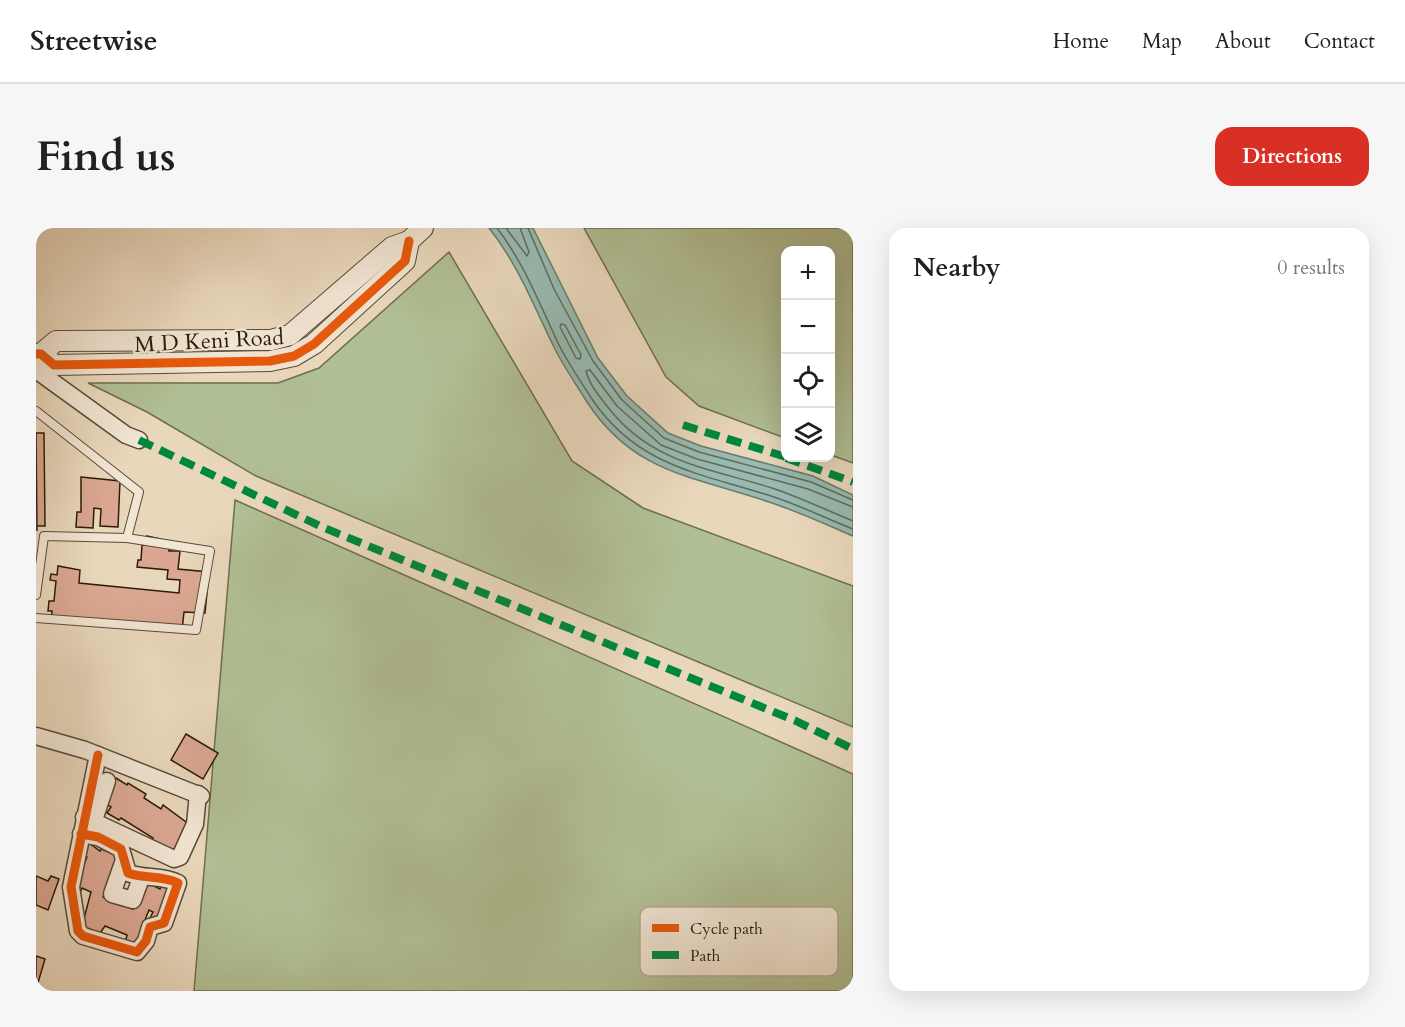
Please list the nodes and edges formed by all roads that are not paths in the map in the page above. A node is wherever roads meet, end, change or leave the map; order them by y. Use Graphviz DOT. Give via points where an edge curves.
graph roads {
  1 [pos="416,235"];
  2 [pos="38,359"];
  3 [pos="36,411"];
  4 [pos="139,440"];
  5 [pos="127,538"];
  6 [pos="36,595"];
  7 [pos="36,618"];
  8 [pos="36,735"];
  9 [pos="98,755"];
  10 [pos="107,782"];
  11 [pos="89,819"];
  12 [pos="81,834"];
  13 [pos="124,860"];
  14 [pos="141,878"];
  1 -- 2 [label="street, M D Keni Road" via="405,261 314,344 294,356 270,361 54,365"];
  2 -- 4 [label="street" via="126,435"];
  3 -- 5 [label="lane" via="140,492"];
  5 -- 6 [label="lane" via="44,536"];
  5 -- 7 [label="lane" via="210,551 196,630"];
  8 -- 9 [label="street"];
  9 -- 11 [label="street"];
  9 -- 11 [label="street" via="200,795 195,824 180,857 174,859"];
  10 -- 11 [label="street"];
  11 -- 12 [label="street"];
  12 -- 13 [label="street" via="98,837 121,849"];
  12 -- 14 [label="street" via="71,887 78,931 83,936 132,952 142,949 150,927 164,923 178,886 174,880"];
  13 -- 14 [label="street" via="128,873"];
  13 -- 14 [label="street" via="112,894 132,900"];
}
